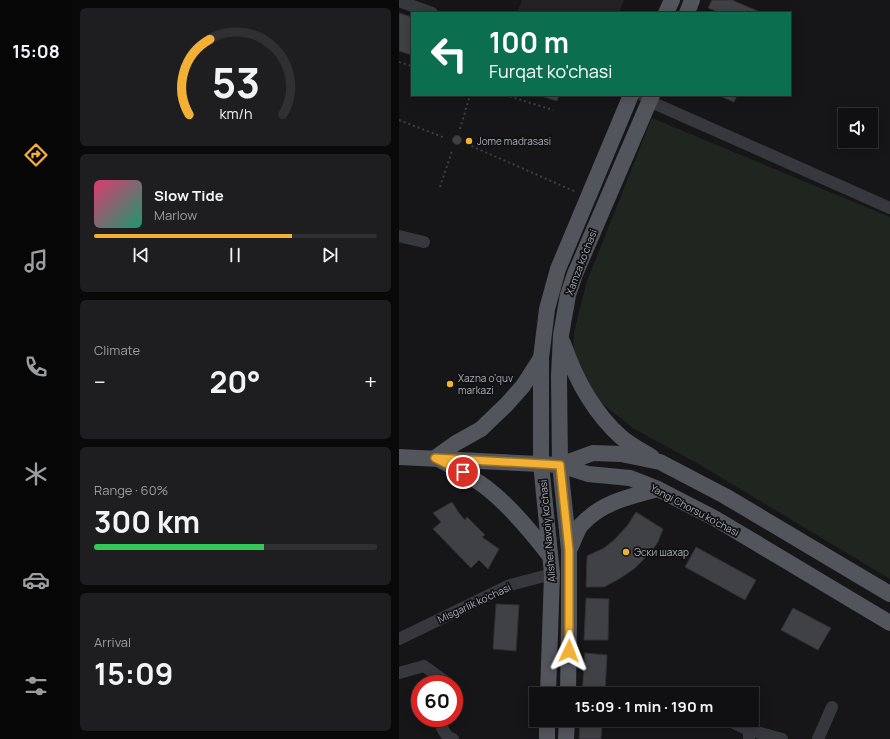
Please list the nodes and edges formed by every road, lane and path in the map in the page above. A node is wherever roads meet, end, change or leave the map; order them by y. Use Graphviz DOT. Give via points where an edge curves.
graph roads {
  1 [pos="672,0"];
  2 [pos="692,0"];
  3 [pos="407,2"];
  4 [pos="430,12"];
  5 [pos="666,12"];
  6 [pos="687,12"];
  7 [pos="399,62"];
  8 [pos="411,66"];
  9 [pos="470,96"];
  10 [pos="508,96"];
  11 [pos="631,96"];
  12 [pos="648,97"];
  13 [pos="553,110"];
  14 [pos="399,120"];
  15 [pos="460,129"];
  16 [pos="445,138"];
  17 [pos="467,144"];
  18 [pos="452,150"];
  19 [pos="440,187"];
  20 [pos="588,198"];
  21 [pos="890,208"];
  22 [pos="399,236"];
  23 [pos="424,242"];
  24 [pos="561,335"];
  25 [pos="541,358"];
  26 [pos="399,457"];
  27 [pos="435,458"];
  28 [pos="660,462"];
  29 [pos="541,464"];
  30 [pos="560,465"];
  31 [pos="658,489"];
  32 [pos="569,550"];
  33 [pos="550,556"];
  34 [pos="552,574"];
  35 [pos="890,594"];
  36 [pos="890,623"];
  37 [pos="399,639"];
  38 [pos="399,673"];
  39 [pos="436,675"];
  40 [pos="548,687"];
  41 [pos="568,687"];
  42 [pos="832,707"];
  43 [pos="442,727"];
  44 [pos="547,727"];
  45 [pos="567,727"];
  46 [pos="738,727"];
  47 [pos="749,734"];
  48 [pos="453,739"];
  49 [pos="547,739"];
  50 [pos="566,739"];
  51 [pos="782,739"];
  52 [pos="818,739"];
  1 -- 5 [label="main road"];
  2 -- 6 [label="main road"];
  3 -- 4 [label="street"];
  7 -- 8 [label="path"];
  9 -- 15 [label="path"];
  10 -- 13 [label="path"];
  11 -- 20 [label="main road, Xamza ko'chasi"];
  12 -- 21 [label="street"];
  12 -- 24 [label="main road, Xamza ko'chasi" via="575,274 568,295"];
  14 -- 16 [label="path"];
  17 -- 20 [label="path"];
  18 -- 19 [label="path"];
  20 -- 25 [label="main road, Xamza ko'chasi" via="558,269 547,309"];
  22 -- 23 [label="street"];
  24 -- 28 [label="main road" via="571,366 601,416 621,437"];
  24 -- 30 [label="main road, Xamza ko'chasi"];
  25 -- 27 [label="main road" via="523,386 481,429"];
  25 -- 29 [label="main road, Xamza ko'chasi"];
  26 -- 27 [label="main road"];
  27 -- 29 [label="main road"];
  27 -- 33 [label="main road" via="463,472 489,490 533,534"];
  28 -- 30 [label="main road" via="621,454 593,453"];
  28 -- 35 [label="main road" via="725,496"];
  29 -- 30 [label="main road"];
  29 -- 33 [label="main road, Alisher Navoiy ko'chasi"];
  30 -- 31 [label="main road, Yangi Chorsu ko'chasi" via="588,474 630,478"];
  30 -- 32 [label="main road, Alisher Navoiy ko'chasi"];
  31 -- 32 [label="main road" via="615,501 597,511 580,526"];
  31 -- 36 [label="main road, Yangi Chorsu ko'chasi" via="716,519"];
  32 -- 41 [label="main road, Alisher Navoiy ko'chasi"];
  33 -- 34 [label="main road, Alisher Navoiy ko'chasi"];
  34 -- 37 [label="street, Misgarlik ko'chasi" via="510,585"];
  34 -- 40 [label="main road, Alisher Navoiy ko'chasi"];
  38 -- 39 [label="street" via="424,666"];
  42 -- 52 [label="street"];
  43 -- 48 [label="street" via="447,736"];
  44 -- 49 [label="main road"];
  45 -- 50 [label="main road"];
  46 -- 47 [label="street"];
  47 -- 51 [label="street"];
}
